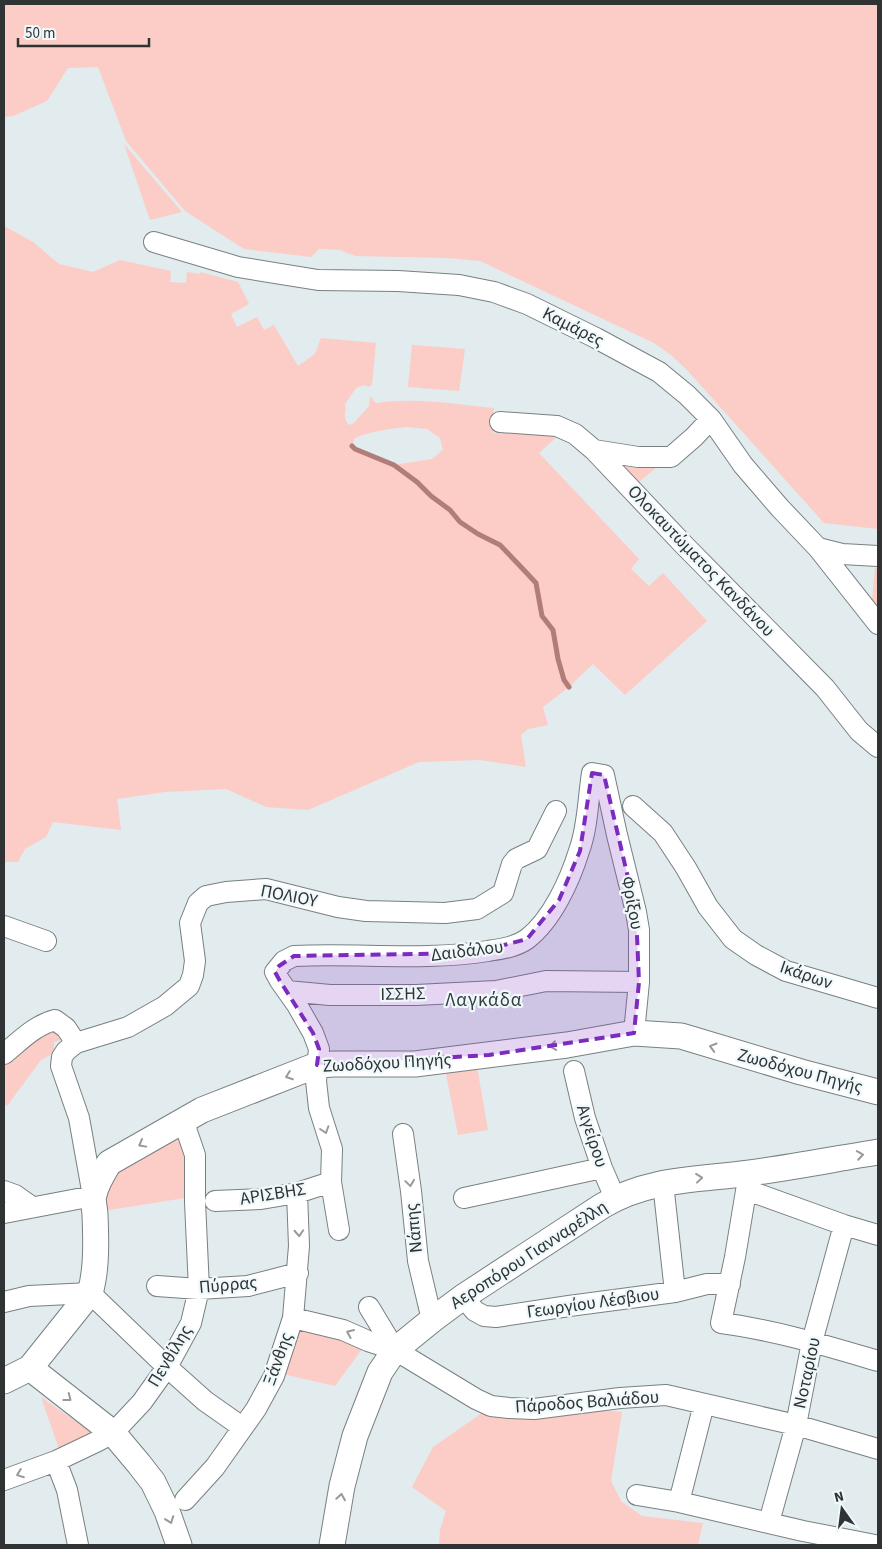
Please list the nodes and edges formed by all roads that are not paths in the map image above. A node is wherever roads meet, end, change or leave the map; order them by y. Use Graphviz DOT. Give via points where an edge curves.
graph roads {
  1 [pos="154,242"];
  2 [pos="711,419"];
  3 [pos="500,422"];
  4 [pos="594,450"];
  5 [pos="818,548"];
  6 [pos="878,556"];
  7 [pos="878,624"];
  8 [pos="878,747"];
  9 [pos="604,775"];
  10 [pos="633,806"];
  11 [pos="556,811"];
  12 [pos="4,926"];
  13 [pos="46,941"];
  14 [pos="639,982"];
  15 [pos="287,991"];
  16 [pos="878,998"];
  17 [pos="634,1033"];
  18 [pos="76,1043"];
  19 [pos="4,1054"];
  20 [pos="318,1066"];
  21 [pos="574,1071"];
  22 [pos="878,1092"];
  23 [pos="184,1120"];
  24 [pos="403,1134"];
  25 [pos="878,1152"];
  26 [pos="602,1168"];
  27 [pos="331,1182"];
  28 [pos="664,1182"];
  29 [pos="748,1182"];
  30 [pos="4,1191"];
  31 [pos="297,1193"];
  32 [pos="93,1196"];
  33 [pos="464,1198"];
  34 [pos="615,1198"];
  35 [pos="215,1201"];
  36 [pos="32,1206"];
  37 [pos="4,1213"];
  38 [pos="844,1225"];
  39 [pos="339,1230"];
  40 [pos="878,1233"];
  41 [pos="298,1273"];
  42 [pos="730,1284"];
  43 [pos="157,1286"];
  44 [pos="199,1289"];
  45 [pos="675,1292"];
  46 [pos="90,1293"];
  47 [pos="463,1298"];
  48 [pos="4,1302"];
  49 [pos="369,1307"];
  50 [pos="293,1318"];
  51 [pos="432,1320"];
  52 [pos="812,1342"];
  53 [pos="395,1350"];
  54 [pos="878,1361"];
  55 [pos="167,1367"];
  56 [pos="30,1368"];
  57 [pos="4,1380"];
  58 [pos="704,1404"];
  59 [pos="796,1425"];
  60 [pos="242,1427"];
  61 [pos="113,1433"];
  62 [pos="878,1448"];
  63 [pos="56,1461"];
  64 [pos="4,1480"];
  65 [pos="637,1495"];
  66 [pos="185,1500"];
  67 [pos="680,1502"];
  68 [pos="768,1522"];
  69 [pos="78,1545"];
  70 [pos="179,1545"];
  71 [pos="332,1545"];
  72 [pos="875,1545"];
  1 -- 2 [label="street, Καμάρες" via="238,266 318,280 459,285 494,292 527,304 659,372"];
  2 -- 4 [label="street" via="671,457 638,457"];
  2 -- 5 [label="street, Καμάρες" via="743,465"];
  3 -- 4 [label="street, Ολοκαυτώματος Κανδάνου" via="557,426 575,434"];
  4 -- 8 [label="street, Ολοκαυτώματος Κανδάνου" via="825,688 859,731"];
  5 -- 6 [label="street" via="842,554"];
  5 -- 7 [label="street, Καμάρες"];
  9 -- 14 [label="street, Φρίξου" via="636,912"];
  9 -- 15 [label="street, Δαιδάλου" via="592,773 580,851 559,900 542,925 527,939 500,949 429,956 294,956 284,961 275,972"];
  10 -- 16 [label="street, Ικάρων" via="663,833 708,907 733,939 786,971"];
  11 -- 18 [label="street, ΠΟΛΙΟΥ" via="537,849 512,864 503,893 477,909 445,913 366,910 338,907 266,889 206,896 198,903 190,923 195,961 189,986 165,1006 128,1027"];
  12 -- 13 [label="street"];
  14 -- 15 [label="street, ΙΣΣΗΣ" via="546,981 496,991 416,995 330,995"];
  14 -- 17 [label="street, Φρίξου"];
  15 -- 20 [label="street" via="313,1032 319,1049"];
  17 -- 20 [label="main road, Ζωοδόχου Πηγής, one-way" via="415,1064"];
  22 -- 17 [label="main road, Ζωοδόχου Πηγής, one-way" via="681,1036"];
  18 -- 19 [label="street" via="66,1028 55,1020 38,1027"];
  18 -- 32 [label="street" via="66,1050 61,1066 79,1118"];
  20 -- 23 [label="main road, Ζωοδόχου Πηγής, one-way"];
  20 -- 27 [label="street, one-way" via="319,1108 332,1149"];
  21 -- 26 [label="street, Αιγείρου"];
  23 -- 32 [label="main road, Ζωοδόχου Πηγής, one-way" via="109,1163"];
  23 -- 44 [label="street, Πενθίλης" via="195,1155"];
  24 -- 51 [label="street, Νάπης, one-way" via="418,1261"];
  29 -- 25 [label="main road, Αεροπόρου Γιανναρέλλη, one-way"];
  26 -- 33 [label="street"];
  26 -- 34 [label="street, Αιγείρου"];
  27 -- 31 [label="street, ΑΡΙΣΒΗΣ"];
  27 -- 39 [label="street"];
  28 -- 29 [label="main road, Αεροπόρου Γιανναρέλλη, one-way"];
  28 -- 34 [label="main road, Αεροπόρου Γιανναρέλλη"];
  28 -- 45 [label="street"];
  29 -- 38 [label="street"];
  29 -- 42 [label="street"];
  30 -- 36 [label="street" via="15,1194"];
  31 -- 35 [label="street, ΑΡΙΣΒΗΣ"];
  31 -- 41 [label="street, Ξάνθης, one-way"];
  32 -- 36 [label="street"];
  32 -- 46 [label="main road, Ζωοδόχου Πηγής" via="94,1268"];
  34 -- 47 [label="main road, Αεροπόρου Γιανναρέλλη"];
  36 -- 37 [label="street"];
  38 -- 40 [label="street"];
  38 -- 52 [label="street, Νοταρίου"];
  41 -- 44 [label="street, Πύρρας" via="248,1286"];
  41 -- 50 [label="street, Ξάνθης"];
  42 -- 45 [label="street, Γεωργίου Λέσβιου" via="707,1284"];
  42 -- 52 [label="street" via="721,1323"];
  43 -- 44 [label="street, Πύρρας"];
  44 -- 55 [label="street, Πενθίλης" via="191,1323"];
  45 -- 47 [label="street, Γεωργίου Λέσβιου" via="496,1317 475,1311"];
  46 -- 48 [label="street" via="28,1296"];
  46 -- 55 [label="street"];
  46 -- 56 [label="main road, Ζωοδόχου Πηγής"];
  47 -- 51 [label="main road, Αεροπόρου Γιανναρέλλη"];
  49 -- 53 [label="street"];
  53 -- 50 [label="street, one-way" via="343,1330"];
  50 -- 60 [label="street, Ξάνθης" via="274,1376"];
  51 -- 53 [label="main road, Αεροπόρου Γιανναρέλλη"];
  52 -- 54 [label="street"];
  52 -- 59 [label="street, Νοταρίου"];
  53 -- 58 [label="street, Πάροδος Βαλιάδου" via="491,1406 534,1409 666,1395"];
  71 -- 53 [label="main road, Αεροπόρου Γιανναρέλλη, one-way" via="355,1436 380,1372"];
  55 -- 60 [label="street" via="205,1401"];
  55 -- 61 [label="street, Πενθίλης" via="142,1402"];
  56 -- 57 [label="main road"];
  56 -- 61 [label="main road, one-way"];
  58 -- 59 [label="street, Πάροδος Βαλιάδου"];
  58 -- 67 [label="street"];
  59 -- 62 [label="street, Πάροδος Βαλιάδου"];
  59 -- 68 [label="street, Νοταρίου"];
  60 -- 66 [label="street, Ξάνθης" via="215,1467"];
  61 -- 63 [label="street, Πενθίλης"];
  61 -- 70 [label="main road, one-way" via="153,1482"];
  63 -- 64 [label="street, Πενθίλης, one-way"];
  63 -- 69 [label="street" via="67,1490"];
  65 -- 67 [label="street"];
  67 -- 68 [label="street"];
  68 -- 72 [label="street"];
}
